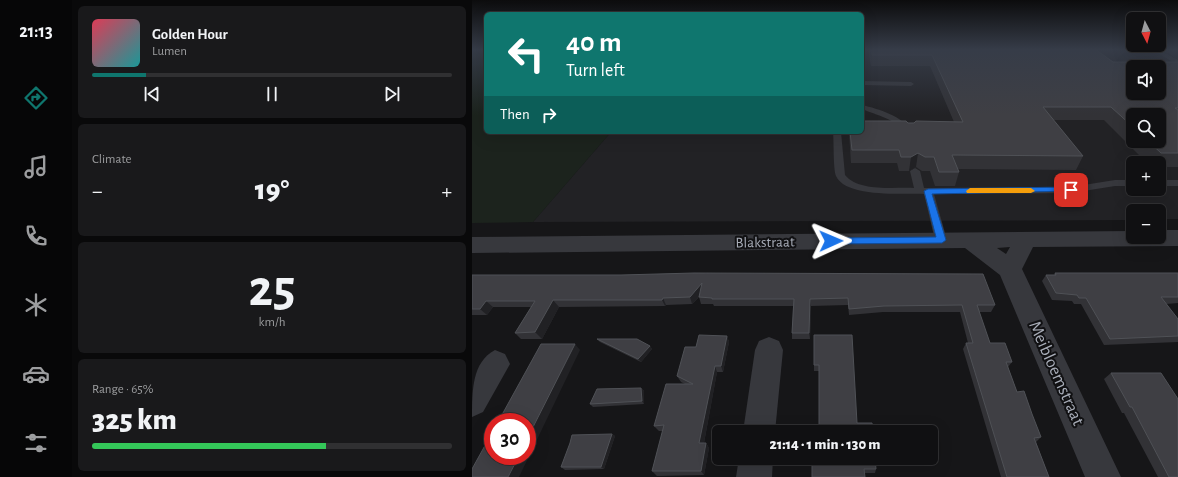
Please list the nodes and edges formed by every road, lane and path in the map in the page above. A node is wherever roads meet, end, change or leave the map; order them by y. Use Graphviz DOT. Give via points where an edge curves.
graph roads {
  1 [pos="864,83"];
  2 [pos="911,84"];
  3 [pos="864,108"];
  4 [pos="909,133"];
  5 [pos="836,134"];
  6 [pos="915,171"];
  7 [pos="1126,183"];
  8 [pos="1166,183"];
  9 [pos="1178,183"];
  10 [pos="924,191"];
  11 [pos="1178,238"];
  12 [pos="1026,239"];
  13 [pos="942,240"];
  14 [pos="970,240"];
  15 [pos="472,245"];
  16 [pos="1010,269"];
  17 [pos="770,350"];
  18 [pos="495,364"];
  19 [pos="472,401"];
  20 [pos="761,425"];
  21 [pos="755,465"];
  22 [pos="754,477"];
  23 [pos="1103,477"];
  1 -- 2 [label="lane"];
  3 -- 4 [label="lane" via="901,123"];
  5 -- 10 [label="lane" via="839,170 845,181 865,189"];
  6 -- 10 [label="lane"];
  7 -- 10 [label="lane" via="1071,190"];
  8 -- 9 [label="lane"];
  10 -- 13 [label="lane"];
  11 -- 12 [label="street, Blakstraat"];
  12 -- 14 [label="street, Blakstraat"];
  12 -- 16 [label="street"];
  13 -- 14 [label="street, Blakstraat"];
  13 -- 15 [label="street, Blakstraat"];
  14 -- 16 [label="street, Meibloemstraat"];
  16 -- 23 [label="street, Meibloemstraat"];
  17 -- 20 [label="street"];
  18 -- 19 [label="street"];
  21 -- 22 [label="street"];
}
